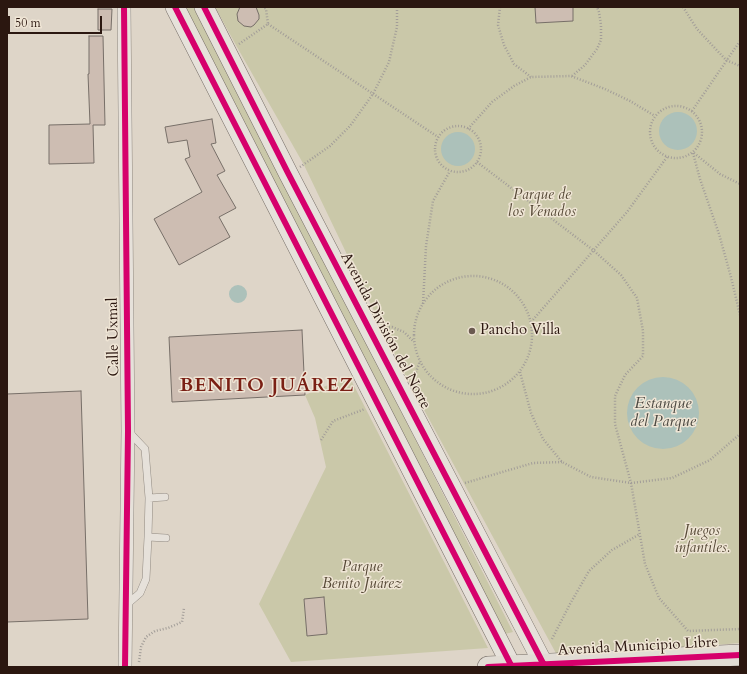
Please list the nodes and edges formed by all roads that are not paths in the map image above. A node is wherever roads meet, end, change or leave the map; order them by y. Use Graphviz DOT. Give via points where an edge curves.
graph roads {
  1 [pos="124,7"];
  2 [pos="175,7"];
  3 [pos="204,7"];
  4 [pos="128,431"];
  5 [pos="165,497"];
  6 [pos="149,498"];
  7 [pos="148,537"];
  8 [pos="166,538"];
  9 [pos="125,606"];
  10 [pos="740,656"];
  11 [pos="512,666"];
  12 [pos="545,666"];
  13 [pos="125,667"];
  14 [pos="488,667"];
  1 -- 4 [label="street, Calle Uxmal"];
  2 -- 11 [label="main road"];
  3 -- 12 [label="main road, Avenida División del Norte" via="288,174"];
  4 -- 6 [label="lane" via="145,449"];
  4 -- 9 [label="street, Calle Uxmal"];
  5 -- 6 [label="lane"];
  6 -- 7 [label="lane"];
  7 -- 8 [label="lane"];
  7 -- 9 [label="lane" via="146,579 140,593"];
  9 -- 13 [label="street, Calle Uxmal"];
  10 -- 12 [label="main road, Avenida Municipio Libre"];
  11 -- 12 [label="main road, Avenida Municipio Libre"];
  11 -- 14 [label="main road, Avenida Municipio Libre"];
}
